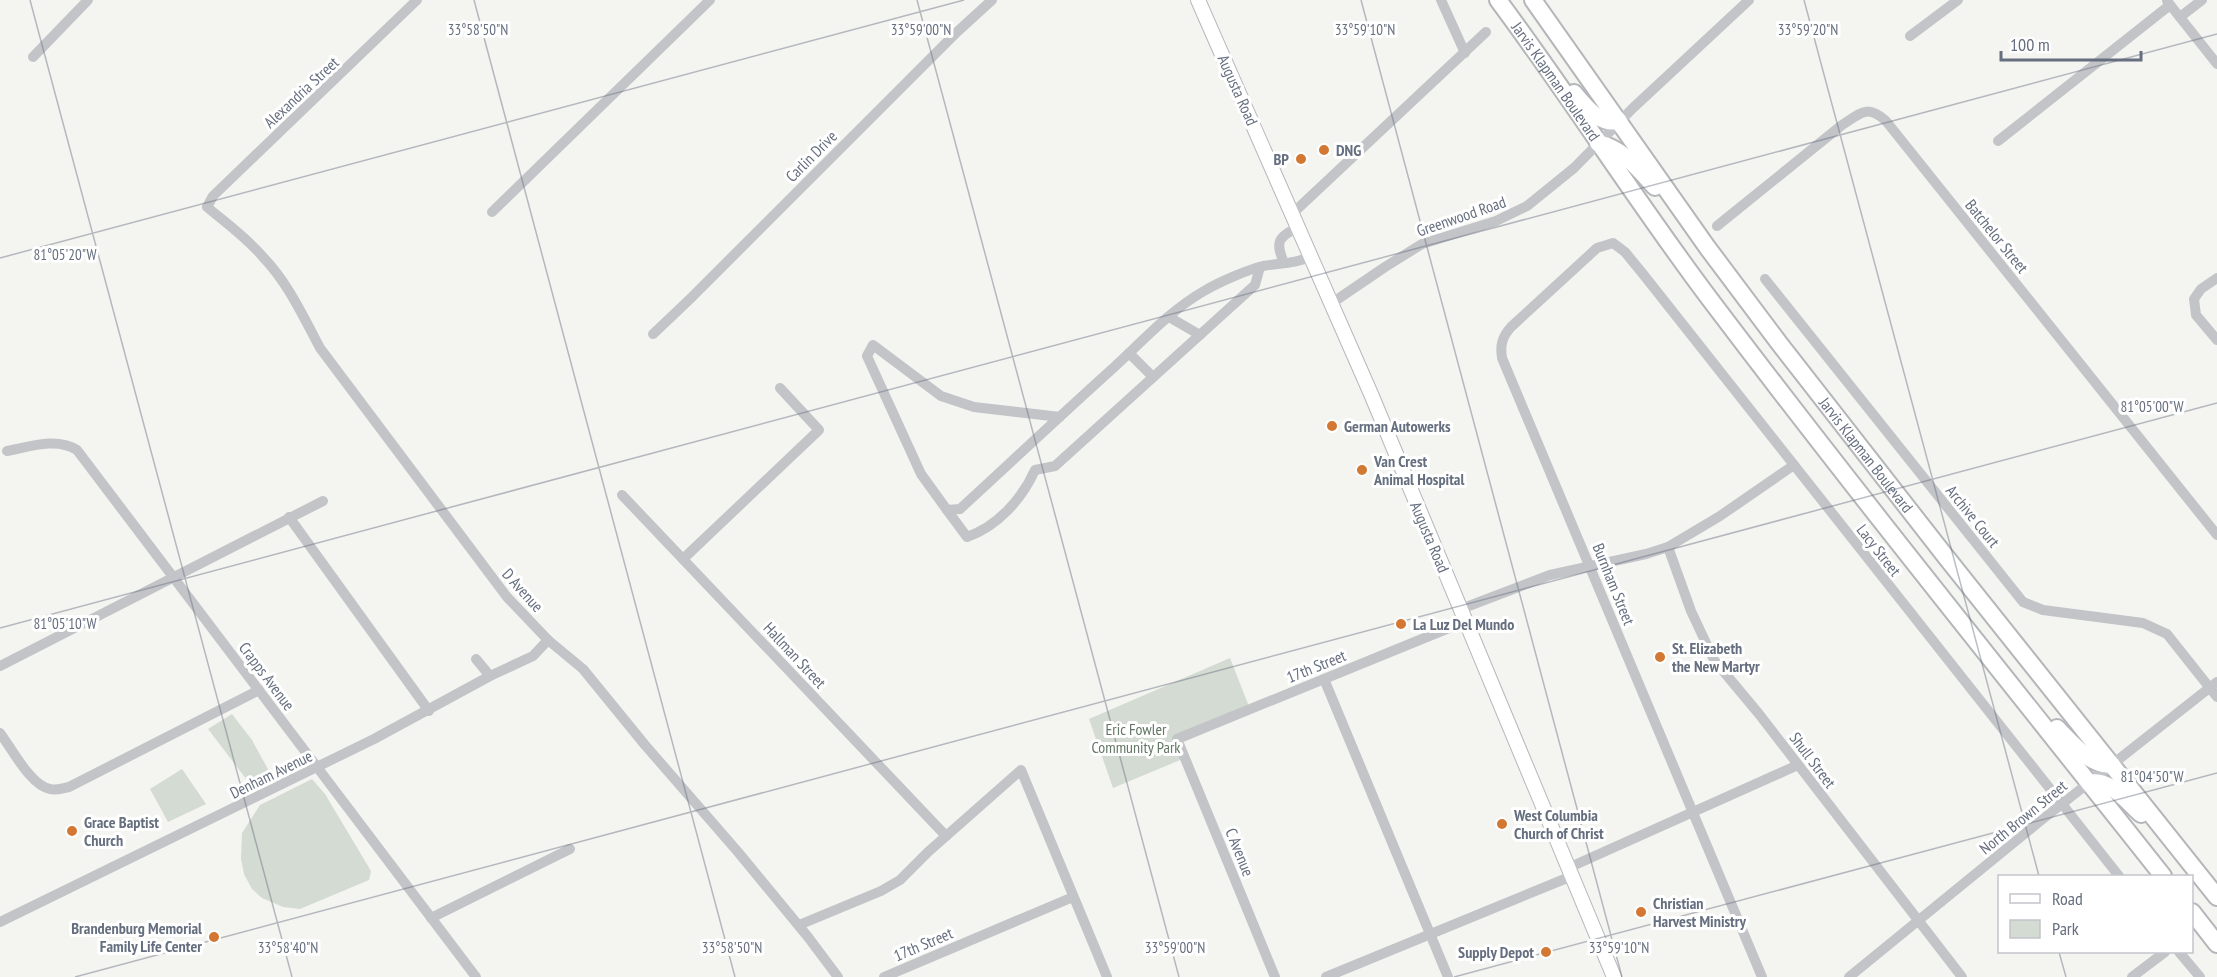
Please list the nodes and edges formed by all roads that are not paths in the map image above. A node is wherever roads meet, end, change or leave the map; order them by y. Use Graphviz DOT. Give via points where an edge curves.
graph roads {
  1 [pos="88,0"];
  2 [pos="417,0"];
  3 [pos="710,0"];
  4 [pos="992,0"];
  5 [pos="1198,0"];
  6 [pos="1441,0"];
  7 [pos="1498,0"];
  8 [pos="1533,0"];
  9 [pos="1749,0"];
  10 [pos="1958,0"];
  11 [pos="2202,0"];
  12 [pos="2168,2"];
  13 [pos="2180,17"];
  14 [pos="1486,32"];
  15 [pos="1911,36"];
  16 [pos="1529,44"];
  17 [pos="1465,52"];
  18 [pos="33,57"];
  19 [pos="2217,64"];
  20 [pos="1619,121"];
  21 [pos="1998,141"];
  22 [pos="1598,142"];
  23 [pos="207,207"];
  24 [pos="492,212"];
  25 [pos="1293,213"];
  26 [pos="1718,226"];
  27 [pos="1299,227"];
  28 [pos="1694,230"];
  29 [pos="1613,243"];
  30 [pos="1311,256"];
  31 [pos="1284,263"];
  32 [pos="1260,267"];
  33 [pos="2217,278"];
  34 [pos="1765,279"];
  35 [pos="1332,303"];
  36 [pos="1169,317"];
  37 [pos="652,334"];
  38 [pos="1200,335"];
  39 [pos="2217,340"];
  40 [pos="1129,353"];
  41 [pos="1153,377"];
  42 [pos="780,388"];
  43 [pos="1060,417"];
  44 [pos="7,451"];
  45 [pos="1020,453"];
  46 [pos="1794,465"];
  47 [pos="1035,470"];
  48 [pos="622,495"];
  49 [pos="323,501"];
  50 [pos="947,510"];
  51 [pos="289,517"];
  52 [pos="2217,535"];
  53 [pos="1668,547"];
  54 [pos="683,559"];
  55 [pos="1591,567"];
  56 [pos="174,578"];
  57 [pos="1463,615"];
  58 [pos="548,640"];
  59 [pos="476,659"];
  60 [pos="0,666"];
  61 [pos="2003,675"];
  62 [pos="490,676"];
  63 [pos="1324,679"];
  64 [pos="2213,685"];
  65 [pos="259,690"];
  66 [pos="2217,698"];
  67 [pos="429,711"];
  68 [pos="0,734"];
  69 [pos="1177,739"];
  70 [pos="1798,765"];
  71 [pos="2112,765"];
  72 [pos="318,768"];
  73 [pos="2089,783"];
  74 [pos="2062,804"];
  75 [pos="1692,812"];
  76 [pos="946,836"];
  77 [pos="570,849"];
  78 [pos="2185,856"];
  79 [pos="1570,872"];
  80 [pos="2118,875"];
  81 [pos="2162,875"];
  82 [pos="1073,897"];
  83 [pos="2217,897"];
  84 [pos="2193,913"];
  85 [pos="431,918"];
  86 [pos="1919,921"];
  87 [pos="0,922"];
  88 [pos="799,925"];
  89 [pos="1431,934"];
  90 [pos="2217,944"];
  91 [pos="2162,953"];
  92 [pos="2181,953"];
  93 [pos="476,977"];
  94 [pos="838,977"];
  95 [pos="884,977"];
  96 [pos="1107,977"];
  97 [pos="1275,977"];
  98 [pos="1326,977"];
  99 [pos="1448,977"];
  100 [pos="1614,977"];
  101 [pos="1762,977"];
  102 [pos="1850,977"];
  103 [pos="1962,977"];
  104 [pos="2132,977"];
  105 [pos="2200,977"];
  1 -- 18 [label="street"];
  2 -- 23 [label="street, Alexandria Street" via="213,196"];
  3 -- 24 [label="street"];
  4 -- 37 [label="street, Carlin Drive"];
  5 -- 25 [label="main road, Augusta Road"];
  6 -- 17 [label="street"];
  7 -- 16 [label="highway, Jarvis Klapman Boulevard"];
  8 -- 20 [label="highway, Jarvis Klapman Boulevard"];
  9 -- 20 [label="street, Greenwood Road"];
  10 -- 15 [label="street"];
  11 -- 13 [label="street"];
  12 -- 13 [label="street"];
  12 -- 21 [label="street"];
  13 -- 19 [label="street"];
  14 -- 17 [label="street"];
  16 -- 20 [label="highway" via="1599,118"];
  16 -- 22 [label="highway, Jarvis Klapman Boulevard"];
  17 -- 25 [label="street"];
  20 -- 22 [label="street, Greenwood Road"];
  20 -- 28 [label="highway, Jarvis Klapman Boulevard"];
  22 -- 28 [label="highway" via="1617,149 1628,159"];
  22 -- 35 [label="street, Greenwood Road" via="1554,185 1520,211 1422,244"];
  22 -- 61 [label="highway, Jarvis Klapman Boulevard" via="1722,316"];
  23 -- 58 [label="street, D Avenue" via="274,269 320,348 492,579"];
  25 -- 27 [label="main road, Augusta Road"];
  26 -- 52 [label="street, Batchelor Street" via="1842,125 1864,111 1875,111"];
  27 -- 30 [label="main road, Augusta Road"];
  27 -- 31 [label="street" via="1279,241"];
  28 -- 71 [label="highway, Jarvis Klapman Boulevard" via="1822,399"];
  29 -- 46 [label="street, Lacy Street" via="1643,274"];
  29 -- 55 [label="street, Burnham Street" via="1597,248 1510,327 1501,350"];
  30 -- 31 [label="street" via="1300,262"];
  30 -- 35 [label="main road, Augusta Road"];
  31 -- 32 [label="street"];
  32 -- 36 [label="street" via="1206,290"];
  32 -- 38 [label="street" via="1255,285"];
  33 -- 39 [label="street" via="2194,299 2196,315"];
  34 -- 64 [label="street, Archive Court" via="2023,602 2043,610 2143,623 2167,634"];
  35 -- 57 [label="main road, Augusta Road"];
  36 -- 38 [label="street"];
  36 -- 40 [label="street"];
  38 -- 41 [label="street"];
  40 -- 41 [label="street"];
  40 -- 43 [label="street"];
  41 -- 47 [label="street" via="1055,466"];
  42 -- 54 [label="street" via="819,430"];
  43 -- 45 [label="street"];
  43 -- 50 [label="street" via="974,407 941,396 873,345 867,356 921,474"];
  44 -- 56 [label="street, Crapps Avenue" via="53,443 76,450"];
  45 -- 47 [label="street"];
  45 -- 50 [label="street" via="960,509"];
  46 -- 53 [label="street, 17th Street"];
  46 -- 74 [label="street, Lacy Street"];
  47 -- 50 [label="street" via="1010,508 980,533 967,537"];
  48 -- 54 [label="street, Hallman Street"];
  49 -- 51 [label="street"];
  51 -- 56 [label="street"];
  51 -- 67 [label="street"];
  53 -- 55 [label="street, 17th Street"];
  53 -- 70 [label="street, Shull Street" via="1709,652"];
  54 -- 76 [label="street, Hallman Street"];
  55 -- 57 [label="street, 17th Street" via="1550,575"];
  55 -- 75 [label="street, Burnham Street"];
  56 -- 60 [label="street"];
  56 -- 65 [label="street, Crapps Avenue"];
  57 -- 63 [label="street, 17th Street"];
  57 -- 79 [label="main road, Augusta Road"];
  58 -- 62 [label="street, Denham Avenue" via="533,656"];
  58 -- 88 [label="street, D Avenue" via="583,669"];
  59 -- 62 [label="street"];
  61 -- 71 [label="highway" via="2089,758"];
  61 -- 73 [label="highway, Jarvis Klapman Boulevard"];
  62 -- 67 [label="street, Denham Avenue"];
  63 -- 69 [label="street, 17th Street"];
  63 -- 89 [label="street"];
  64 -- 66 [label="street"];
  64 -- 71 [label="street, North Brown Street"];
  65 -- 68 [label="street" via="69,787 53,790 36,783"];
  65 -- 72 [label="street, Crapps Avenue"];
  67 -- 72 [label="street, Denham Avenue"];
  69 -- 97 [label="street, C Avenue"];
  70 -- 75 [label="street"];
  70 -- 86 [label="street, Shull Street"];
  71 -- 73 [label="street, North Brown Street"];
  71 -- 78 [label="highway, Jarvis Klapman Boulevard"];
  72 -- 85 [label="street, Crapps Avenue"];
  72 -- 87 [label="street, Denham Avenue"];
  73 -- 74 [label="street, North Brown Street"];
  73 -- 78 [label="highway" via="2102,783 2113,789"];
  73 -- 81 [label="highway, Jarvis Klapman Boulevard"];
  74 -- 80 [label="street, Lacy Street"];
  74 -- 86 [label="street, North Brown Street"];
  75 -- 79 [label="street"];
  75 -- 101 [label="street, Burnham Street"];
  76 -- 82 [label="street" via="1021,770"];
  76 -- 88 [label="street" via="891,886"];
  77 -- 85 [label="street"];
  78 -- 83 [label="highway, Jarvis Klapman Boulevard"];
  79 -- 89 [label="street"];
  79 -- 100 [label="main road, Augusta Road"];
  82 -- 95 [label="street, 17th Street"];
  82 -- 96 [label="street"];
  84 -- 90 [label="highway"];
  85 -- 93 [label="street, Crapps Avenue"];
  86 -- 102 [label="street, North Brown Street"];
  86 -- 103 [label="street, Shull Street"];
  88 -- 94 [label="street, D Avenue"];
  89 -- 98 [label="street"];
  89 -- 99 [label="street"];
  91 -- 104 [label="street"];
  92 -- 105 [label="street"];
}
